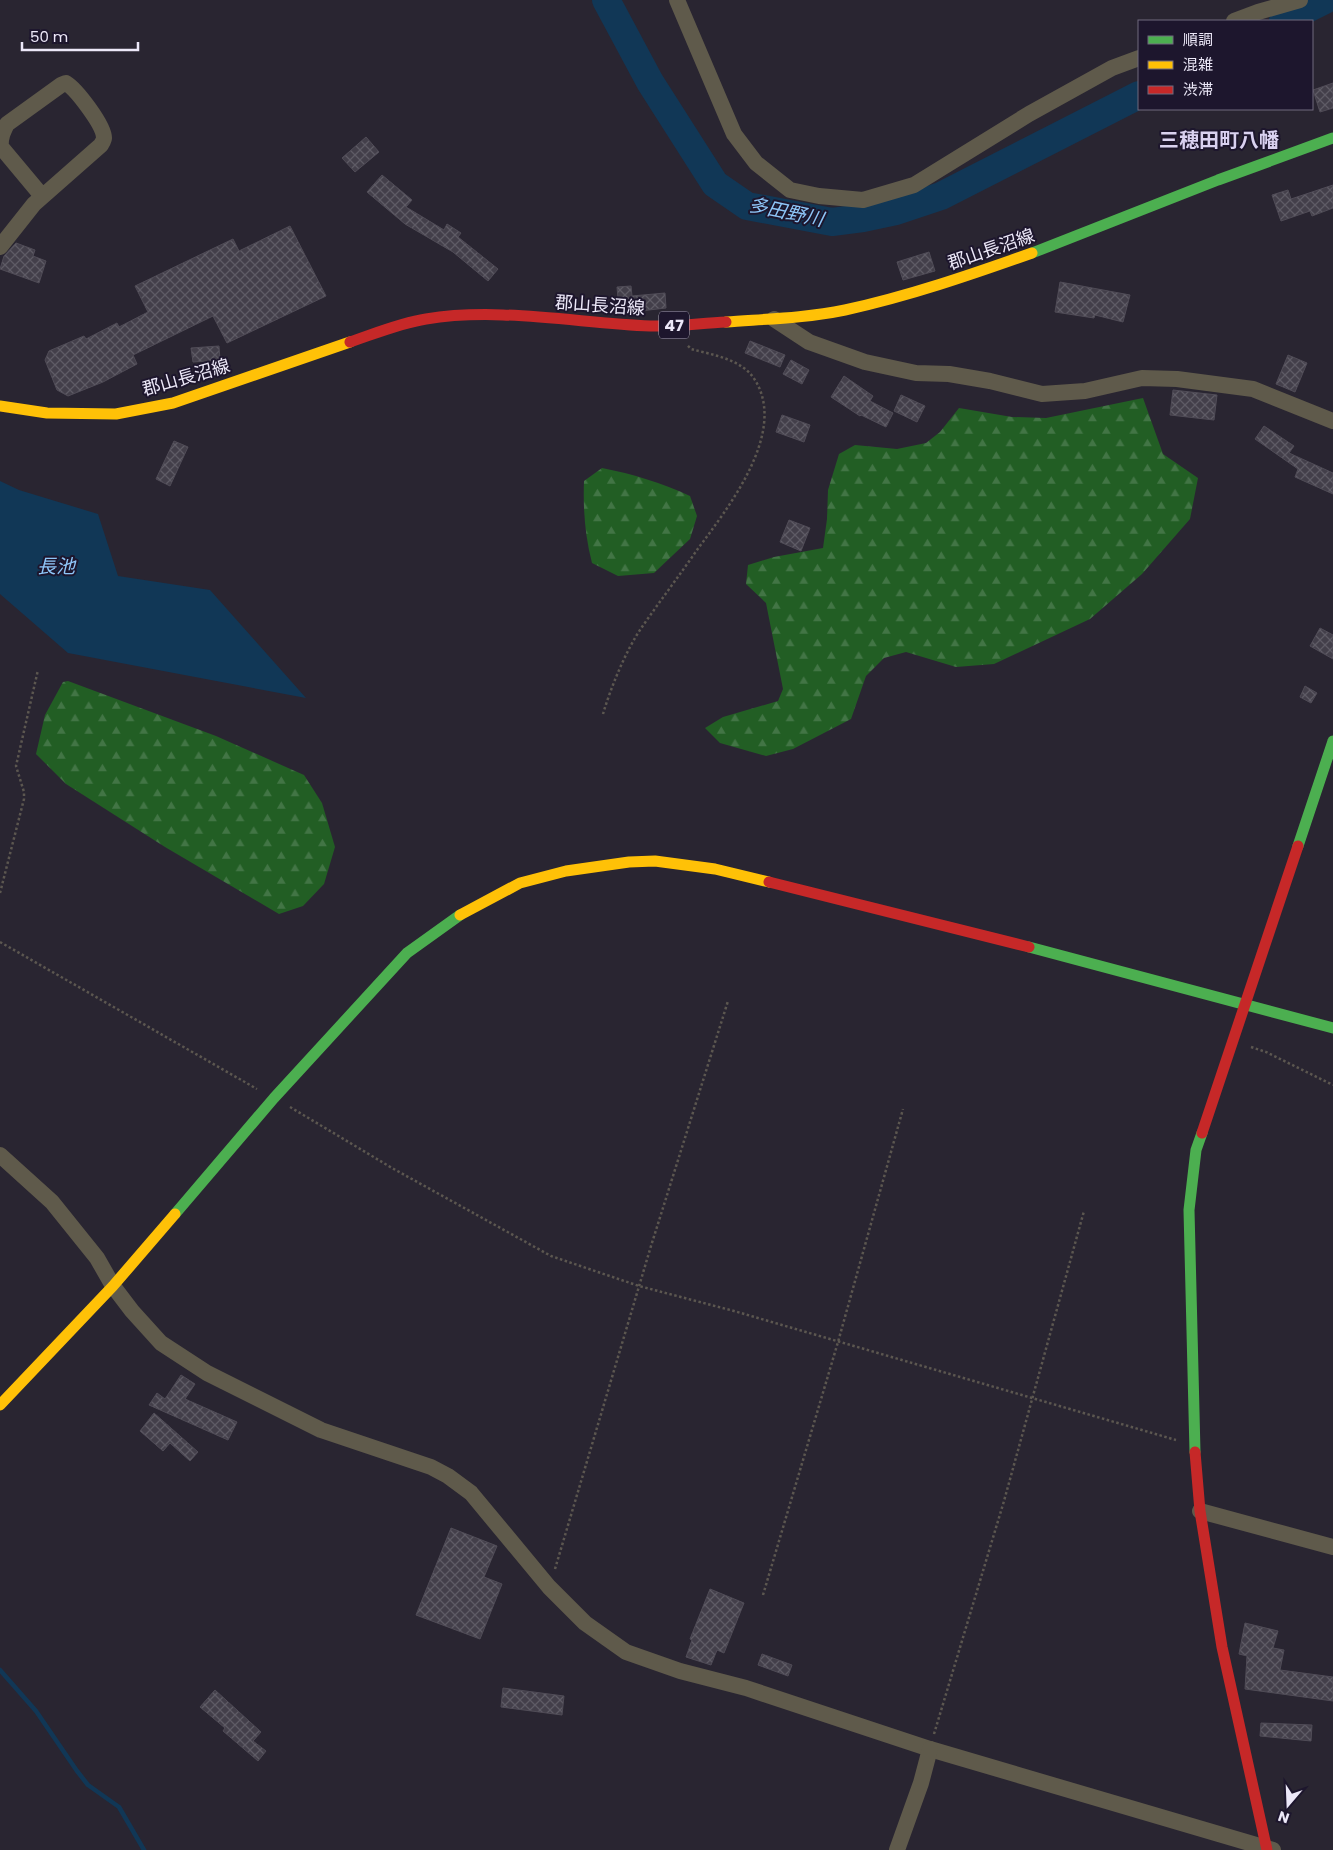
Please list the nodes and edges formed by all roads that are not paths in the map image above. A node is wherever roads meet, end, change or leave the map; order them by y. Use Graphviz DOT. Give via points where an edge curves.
graph roads {
  1 [pos="677,0"];
  2 [pos="1300,0"];
  3 [pos="1237,20"];
  4 [pos="1138,58"];
  5 [pos="1333,138"];
  6 [pos="42,196"];
  7 [pos="0,247"];
  8 [pos="774,319"];
  9 [pos="0,406"];
  10 [pos="1333,421"];
  11 [pos="1333,741"];
  12 [pos="1244,1005"];
  13 [pos="1333,1028"];
  14 [pos="0,1155"];
  15 [pos="113,1286"];
  16 [pos="0,1405"];
  17 [pos="1200,1511"];
  18 [pos="1333,1548"];
  19 [pos="930,1749"];
  20 [pos="1269,1849"];
  21 [pos="897,1850"];
  1 -- 4 [label="street" via="734,134 756,163 790,190 819,196 863,200 914,185 1029,114 1112,68"];
  2 -- 3 [label="street"];
  5 -- 8 [label="street, 郡山長沼線 / 47" via="1056,245 934,287 843,310"];
  6 -- 6 [label="street" via="104,139 96,119 66,83 7,124 0,142"];
  6 -- 7 [label="street"];
  8 -- 9 [label="street, 郡山長沼線 / 47" via="652,326 507,316 426,320 394,327 173,403 116,414 48,413"];
  8 -- 10 [label="street" via="809,342 865,362 916,373 949,374 1042,394 1085,391 1142,378 1177,379 1253,388"];
  11 -- 12 [label="street"];
  12 -- 13 [label="street"];
  12 -- 15 [label="street" via="751,876 655,861 566,871 497,894 461,914 407,953 274,1098"];
  12 -- 17 [label="street" via="1196,1150 1189,1210 1194,1445"];
  14 -- 15 [label="street" via="52,1202 97,1258"];
  15 -- 16 [label="street"];
  15 -- 19 [label="street" via="161,1343 207,1373 321,1430 431,1467 472,1493 585,1623 626,1652"];
  17 -- 18 [label="street"];
  17 -- 20 [label="street" via="1222,1647"];
  19 -- 20 [label="street"];
  19 -- 21 [label="street"];
}
